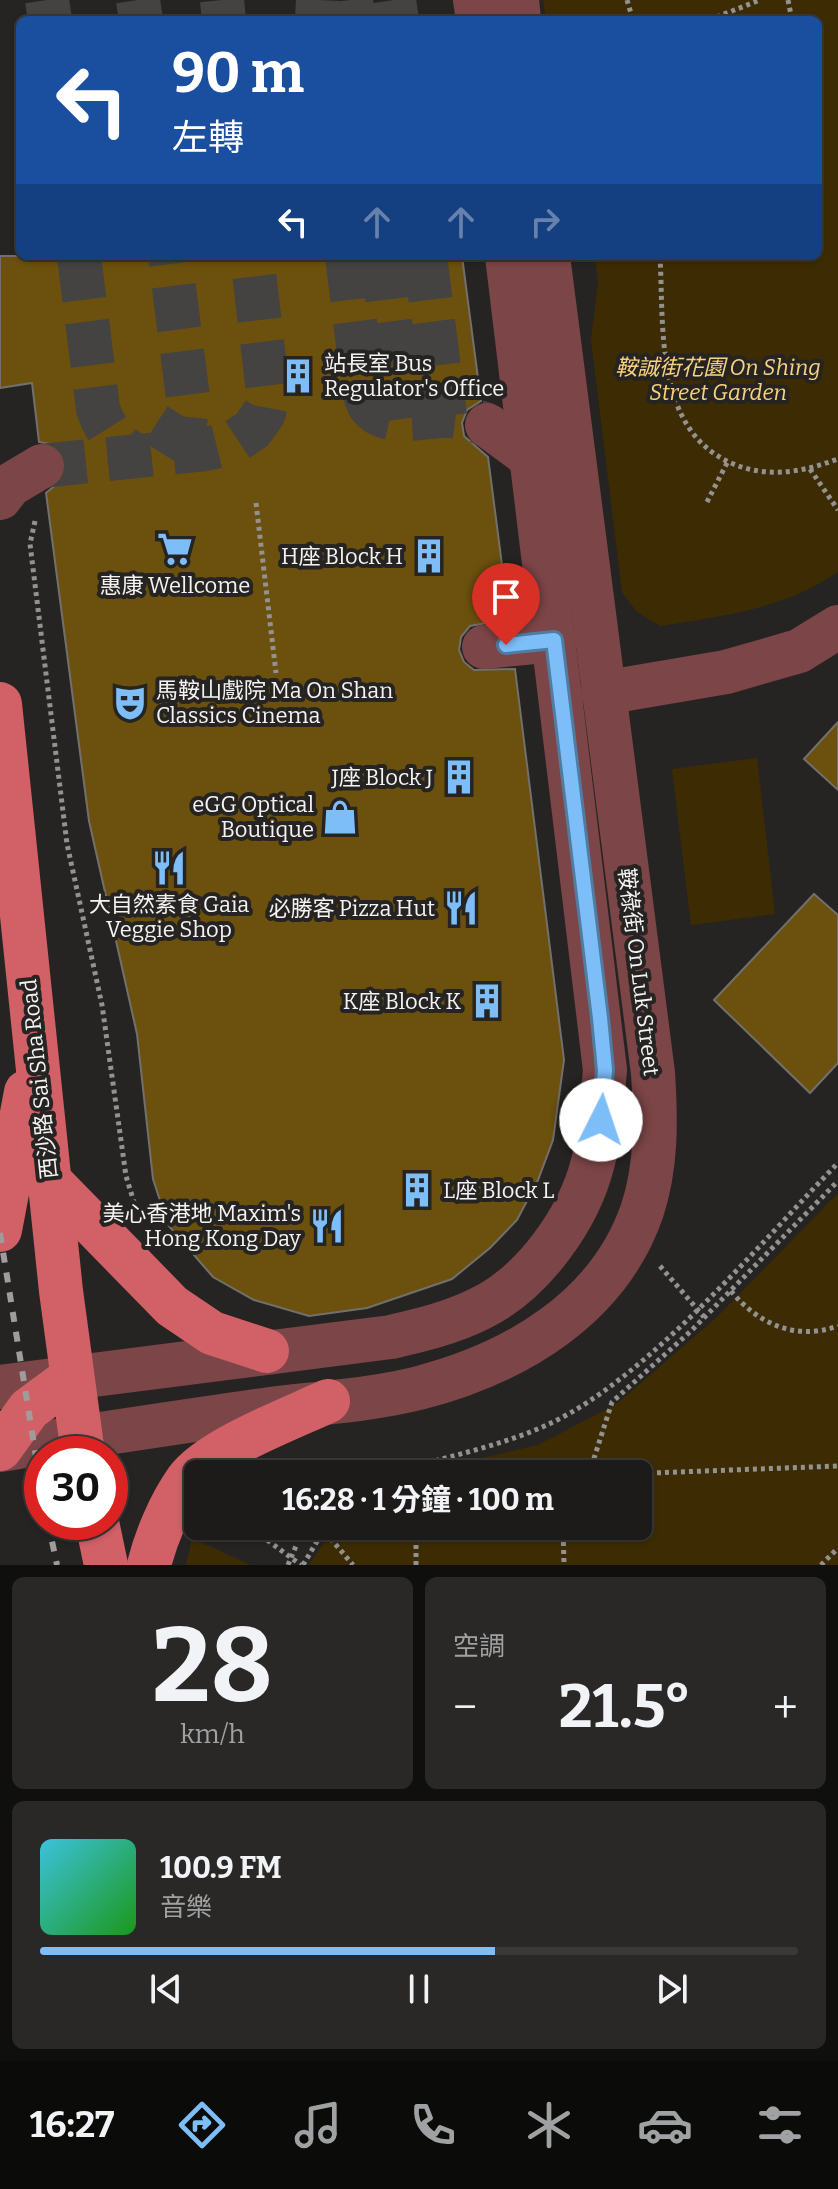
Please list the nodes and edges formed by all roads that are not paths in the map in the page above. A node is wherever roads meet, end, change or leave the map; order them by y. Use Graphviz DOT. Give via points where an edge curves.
graph roads {
  1 [pos="508,260"];
  2 [pos="549,260"];
  3 [pos="487,425"];
  4 [pos="533,459"];
  5 [pos="42,466"];
  6 [pos="19,506"];
  7 [pos="838,627"];
  8 [pos="554,640"];
  9 [pos="484,647"];
  10 [pos="603,693"];
  11 [pos="0,704"];
  12 [pos="35,1038"];
  13 [pos="50,1181"];
  14 [pos="0,1230"];
  15 [pos="267,1351"];
  16 [pos="71,1378"];
  17 [pos="0,1387"];
  18 [pos="328,1401"];
  19 [pos="81,1436"];
  20 [pos="128,1437"];
  21 [pos="24,1449"];
  22 [pos="0,1450"];
  23 [pos="101,1540"];
  24 [pos="106,1565"];
  25 [pos="149,1565"];
  1 -- 4 [label="street, 鞍祿街 On Luk Street"];
  2 -- 10 [label="street, 鞍祿街 On Luk Street"];
  3 -- 4 [label="street"];
  4 -- 8 [label="street, 鞍祿街 On Luk Street"];
  5 -- 6 [label="street" via="10,485"];
  7 -- 10 [label="street" via="799,651 726,672"];
  8 -- 9 [label="street"];
  8 -- 15 [label="street, 鞍祿街 On Luk Street" via="605,1070 592,1165 571,1214 546,1252 515,1285 481,1309 391,1337"];
  10 -- 18 [label="street, 鞍祿街 On Luk Street" via="653,1073 656,1124 642,1211 619,1259 594,1291 567,1319 537,1339 495,1363 418,1388"];
  11 -- 12 [label="main road, 西沙路 Sai Sha Road"];
  12 -- 13 [label="main road, 西沙路 Sai Sha Road"];
  12 -- 14 [label="main road"];
  13 -- 15 [label="main road" via="172,1306 212,1333"];
  13 -- 16 [label="main road, 西沙路 Sai Sha Road"];
  15 -- 16 [label="street, 鞍祿街 On Luk Street"];
  16 -- 17 [label="street, 鞍祿街 On Luk Street"];
  16 -- 19 [label="main road, 西沙路 Sai Sha Road"];
  16 -- 22 [label="main road" via="29,1409"];
  18 -- 20 [label="street, 鞍祿街 On Luk Street"];
  18 -- 25 [label="main road" via="236,1443 188,1478 154,1543"];
  21 -- 22 [label="street, 鞍祿街 On Luk Street"];
  23 -- 24 [label="main road"];
}
